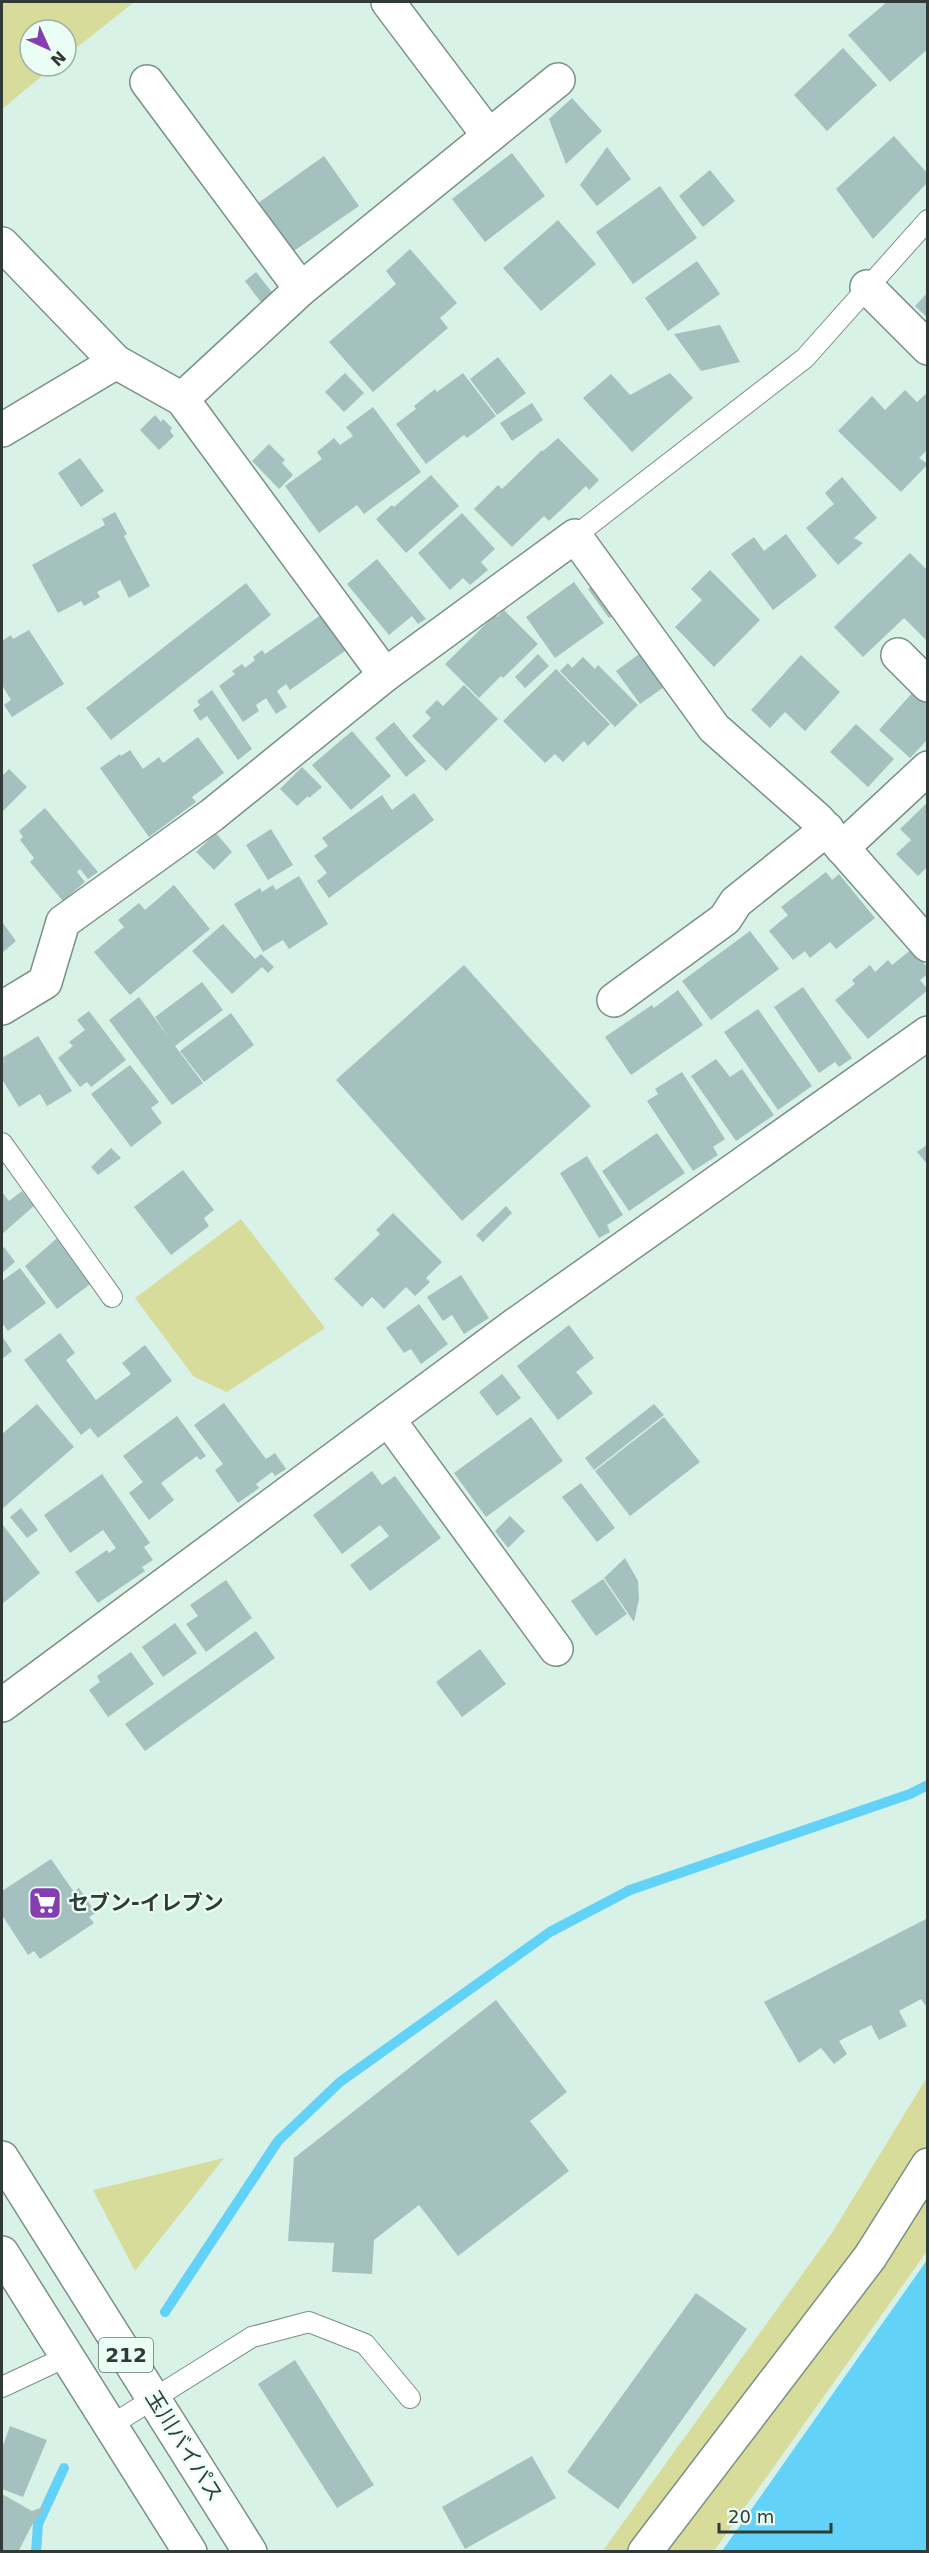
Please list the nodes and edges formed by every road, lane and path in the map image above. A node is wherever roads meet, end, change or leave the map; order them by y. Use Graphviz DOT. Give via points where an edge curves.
graph roads {
  1 [pos="388,2"];
  2 [pos="558,81"];
  3 [pos="147,82"];
  4 [pos="489,136"];
  5 [pos="927,220"];
  6 [pos="2,244"];
  7 [pos="867,287"];
  8 [pos="301,289"];
  9 [pos="927,348"];
  10 [pos="116,362"];
  11 [pos="182,399"];
  12 [pos="2,430"];
  13 [pos="575,536"];
  14 [pos="898,655"];
  15 [pos="385,675"];
  16 [pos="927,685"];
  17 [pos="927,768"];
  18 [pos="834,838"];
  19 [pos="927,945"];
  20 [pos="614,1000"];
  21 [pos="2,1008"];
  22 [pos="927,1033"];
  23 [pos="2,1143"];
  24 [pos="112,1296"];
  25 [pos="388,1419"];
  26 [pos="556,1649"];
  27 [pos="2,1704"];
  28 [pos="2,2158"];
  29 [pos="927,2165"];
  30 [pos="2,2253"];
  31 [pos="66,2357"];
  32 [pos="2,2387"];
  33 [pos="410,2398"];
  34 [pos="154,2399"];
  35 [pos="110,2426"];
  36 [pos="190,2552"];
  37 [pos="250,2552"];
  38 [pos="645,2552"];
  1 -- 4 [label="main road"];
  2 -- 4 [label="main road"];
  3 -- 8 [label="main road"];
  4 -- 8 [label="main road"];
  5 -- 7 [label="lane"];
  6 -- 10 [label="main road"];
  7 -- 9 [label="main road"];
  7 -- 13 [label="lane" via="805,357"];
  8 -- 11 [label="main road"];
  10 -- 11 [label="main road"];
  10 -- 12 [label="main road"];
  11 -- 15 [label="main road"];
  13 -- 15 [label="main road"];
  13 -- 18 [label="main road" via="714,728"];
  14 -- 16 [label="main road"];
  15 -- 21 [label="main road" via="212,815 63,922 45,982"];
  17 -- 18 [label="main road"];
  18 -- 19 [label="main road"];
  18 -- 20 [label="main road" via="736,902 726,919"];
  22 -- 25 [label="main road"];
  23 -- 24 [label="lane"];
  25 -- 26 [label="main road"];
  25 -- 27 [label="main road"];
  28 -- 34 [label="main road, 玉川バイパス / 212"];
  29 -- 38 [label="main road" via="870,2257"];
  30 -- 31 [label="main road, 212"];
  31 -- 32 [label="lane"];
  31 -- 35 [label="main road, 212"];
  33 -- 34 [label="lane" via="365,2344 309,2322 252,2337"];
  34 -- 35 [label="lane"];
  34 -- 37 [label="main road, 玉川バイパス / 212"];
  35 -- 36 [label="main road, 212"];
}
